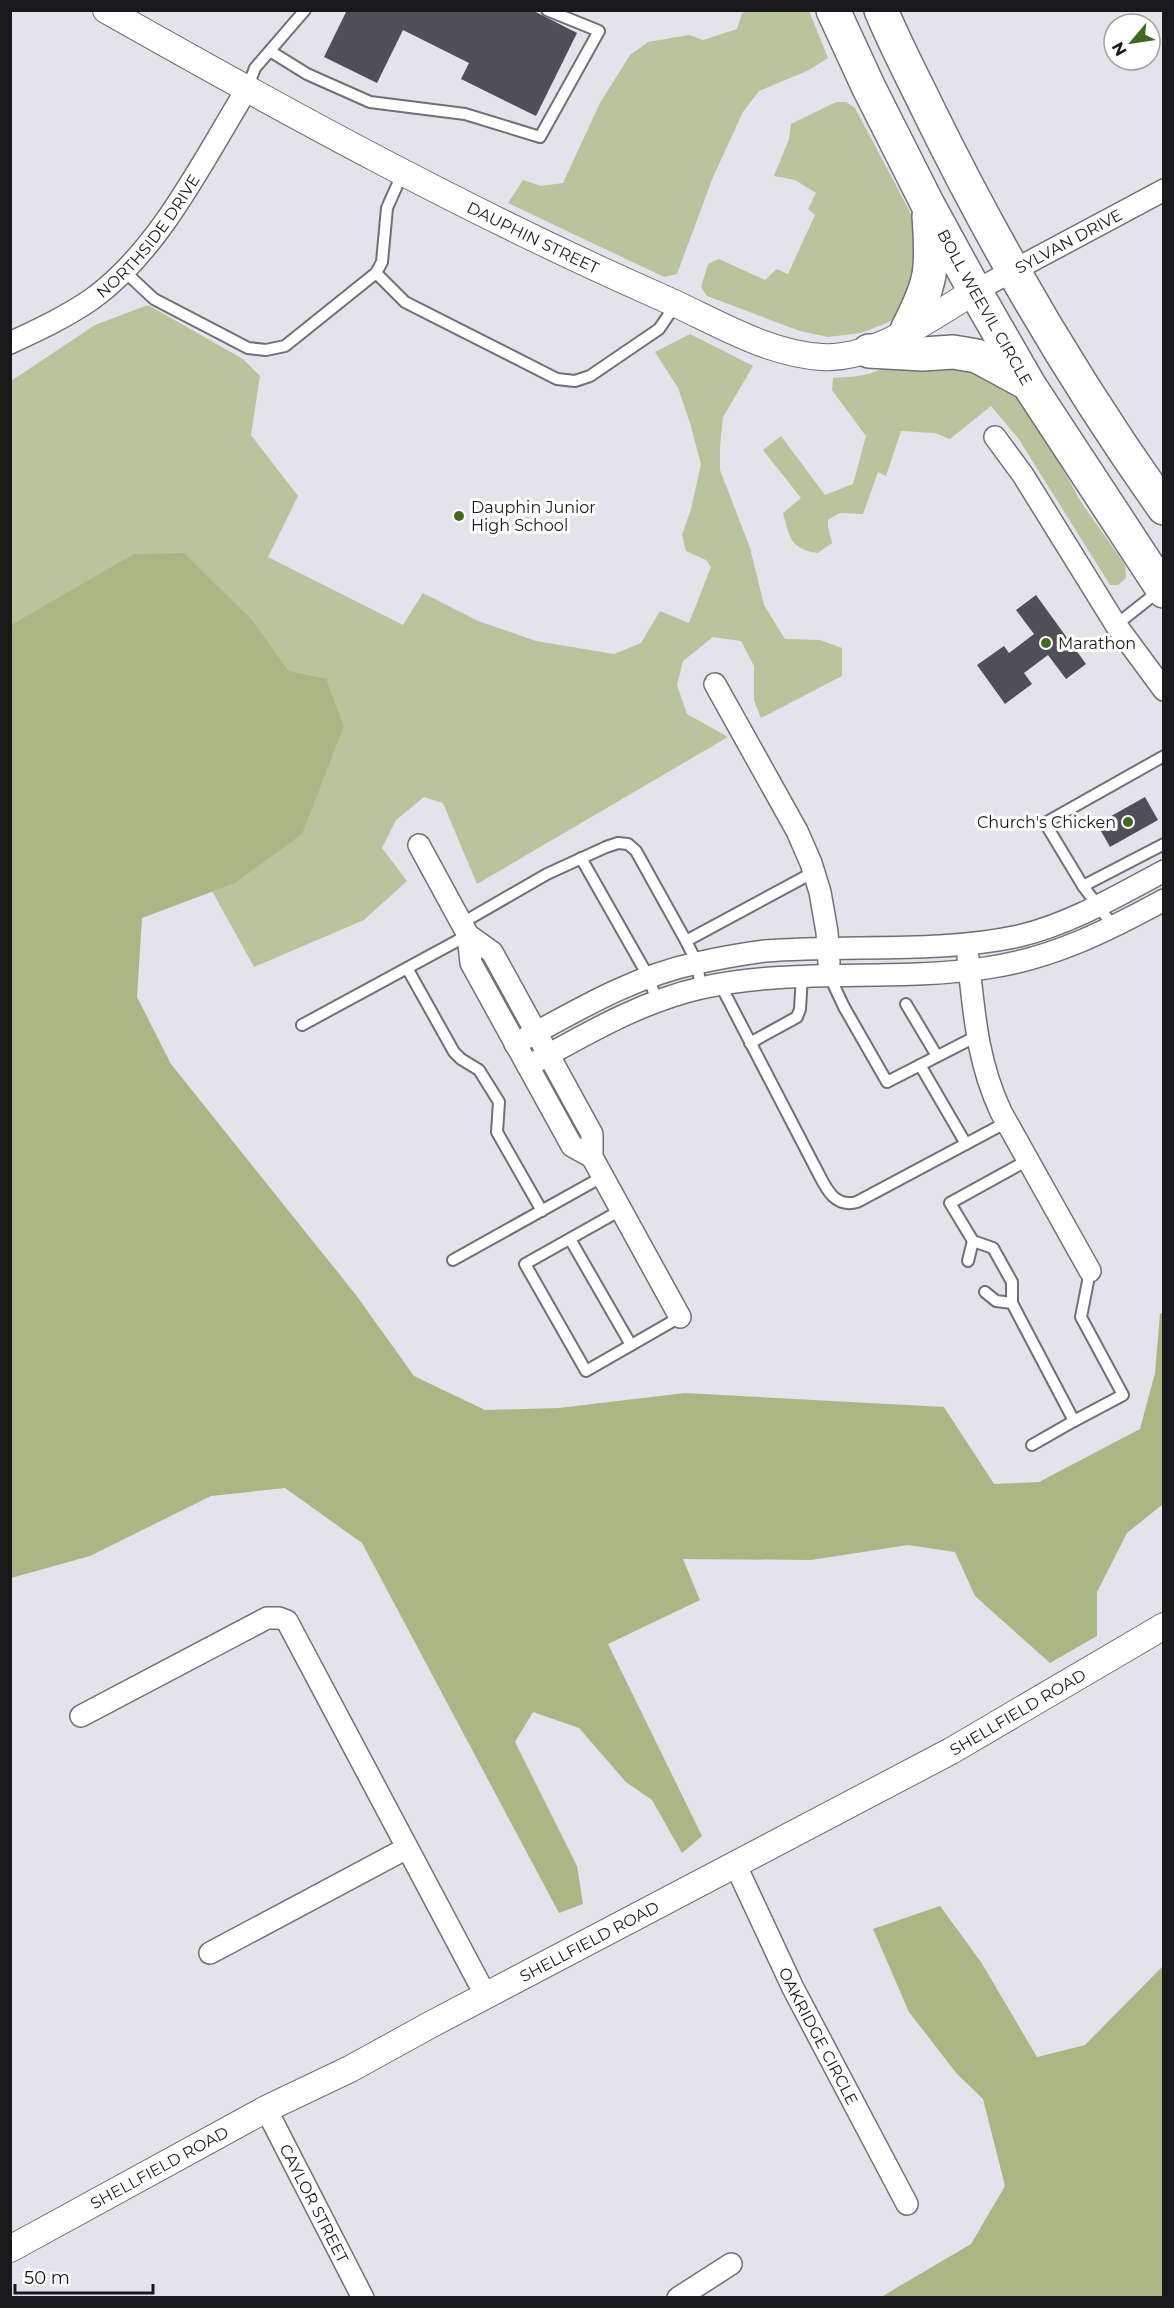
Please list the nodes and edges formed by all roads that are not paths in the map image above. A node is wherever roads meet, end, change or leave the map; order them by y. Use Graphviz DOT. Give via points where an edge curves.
graph roads {
  1 [pos="106,10"];
  2 [pos="305,10"];
  3 [pos="547,10"];
  4 [pos="833,10"];
  5 [pos="881,10"];
  6 [pos="270,51"];
  7 [pos="247,89"];
  8 [pos="403,172"];
  9 [pos="1164,190"];
  10 [pos="928,205"];
  11 [pos="124,271"];
  12 [pos="1013,271"];
  13 [pos="376,273"];
  14 [pos="975,291"];
  15 [pos="676,304"];
  16 [pos="907,330"];
  17 [pos="10,343"];
  18 [pos="869,351"];
  19 [pos="1029,384"];
  20 [pos="995,437"];
  21 [pos="1164,508"];
  22 [pos="1163,589"];
  23 [pos="1116,625"];
  24 [pos="715,684"];
  25 [pos="1164,690"];
  26 [pos="1164,756"];
  27 [pos="1164,844"];
  28 [pos="419,845"];
  29 [pos="581,858"];
  30 [pos="1164,871"];
  31 [pos="814,872"];
  32 [pos="1083,886"];
  33 [pos="1164,900"];
  34 [pos="1097,906"];
  35 [pos="1114,927"];
  36 [pos="465,929"];
  37 [pos="686,941"];
  38 [pos="967,944"];
  39 [pos="828,950"];
  40 [pos="697,963"];
  41 [pos="407,968"];
  42 [pos="970,970"];
  43 [pos="830,975"];
  44 [pos="648,976"];
  45 [pos="802,976"];
  46 [pos="710,986"];
  47 [pos="657,1001"];
  48 [pos="906,1005"];
  49 [pos="302,1025"];
  50 [pos="536,1033"];
  51 [pos="977,1036"];
  52 [pos="750,1043"];
  53 [pos="515,1044"];
  54 [pos="549,1055"];
  55 [pos="937,1056"];
  56 [pos="920,1065"];
  57 [pos="528,1066"];
  58 [pos="1007,1122"];
  59 [pos="966,1144"];
  60 [pos="592,1157"];
  61 [pos="1028,1160"];
  62 [pos="602,1177"];
  63 [pos="542,1210"];
  64 [pos="621,1210"];
  65 [pos="570,1239"];
  66 [pos="973,1241"];
  67 [pos="453,1260"];
  68 [pos="968,1261"];
  69 [pos="1090,1271"];
  70 [pos="984,1292"];
  71 [pos="1012,1303"];
  72 [pos="680,1317"];
  73 [pos="631,1345"];
  74 [pos="1074,1421"];
  75 [pos="1032,1445"];
  76 [pos="1164,1626"];
  77 [pos="81,1716"];
  78 [pos="407,1848"];
  79 [pos="736,1866"];
  80 [pos="210,1953"];
  81 [pos="486,1996"];
  82 [pos="266,2109"];
  83 [pos="907,2204"];
  84 [pos="10,2249"];
  85 [pos="731,2264"];
  86 [pos="363,2298"];
  87 [pos="678,2298"];
  1 -- 7 [label="street, DAUPHIN STREET"];
  2 -- 6 [label="lane"];
  3 -- 6 [label="lane" via="599,31 540,137 465,114 370,102 306,74"];
  4 -- 10 [label="highway, BOLL WEEVIL CIRCLE"];
  5 -- 12 [label="highway" via="955,164"];
  6 -- 7 [label="lane" via="255,68"];
  7 -- 8 [label="street, DAUPHIN STREET"];
  7 -- 11 [label="street, NORTHSIDE DRIVE" via="179,200"];
  8 -- 13 [label="lane" via="387,208 382,262"];
  8 -- 15 [label="street, DAUPHIN STREET"];
  9 -- 12 [label="street, SYLVAN DRIVE"];
  10 -- 14 [label="highway, BOLL WEEVIL CIRCLE"];
  10 -- 16 [label="highway" via="932,258 929,282"];
  11 -- 13 [label="lane" via="154,299 248,348 266,350 285,346"];
  11 -- 17 [label="street, NORTHSIDE DRIVE" via="91,300"];
  12 -- 14 [label="street, SYLVAN DRIVE"];
  12 -- 21 [label="highway" via="1072,372"];
  13 -- 15 [label="lane" via="405,302 557,379 575,381 590,376 659,329"];
  14 -- 16 [label="street, DAUPHIN STREET"];
  14 -- 19 [label="highway, BOLL WEEVIL CIRCLE"];
  15 -- 18 [label="street, DAUPHIN STREET" via="747,337 799,354 840,357"];
  16 -- 18 [label="street, DAUPHIN STREET"];
  18 -- 19 [label="highway" via="977,356"];
  19 -- 22 [label="highway, BOLL WEEVIL CIRCLE"];
  20 -- 23 [label="street"];
  22 -- 23 [label="lane"];
  23 -- 25 [label="street"];
  24 -- 31 [label="street" via="797,831"];
  26 -- 32 [label="lane" via="1044,823"];
  27 -- 32 [label="lane"];
  28 -- 36 [label="street"];
  29 -- 36 [label="lane" via="547,874"];
  29 -- 37 [label="lane" via="618,843 628,844 636,851"];
  29 -- 44 [label="lane"];
  30 -- 34 [label="street"];
  31 -- 37 [label="lane"];
  31 -- 39 [label="street"];
  32 -- 34 [label="lane"];
  33 -- 35 [label="street"];
  34 -- 35 [label="lane"];
  34 -- 38 [label="street" via="1021,935"];
  35 -- 42 [label="street" via="1037,957"];
  36 -- 41 [label="lane"];
  36 -- 50 [label="street" via="492,952"];
  36 -- 53 [label="street" via="471,963"];
  37 -- 40 [label="lane"];
  38 -- 39 [label="street"];
  38 -- 42 [label="street"];
  39 -- 40 [label="street" via="766,951"];
  39 -- 43 [label="street"];
  40 -- 44 [label="street"];
  40 -- 46 [label="lane"];
  41 -- 49 [label="lane"];
  41 -- 63 [label="lane" via="454,1052 479,1070 499,1102 497,1132"];
  42 -- 43 [label="street"];
  42 -- 51 [label="street"];
  43 -- 45 [label="street"];
  43 -- 56 [label="lane" via="887,1082"];
  44 -- 47 [label="lane"];
  44 -- 50 [label="street"];
  45 -- 46 [label="street"];
  45 -- 52 [label="lane" via="797,1017"];
  46 -- 47 [label="street"];
  46 -- 52 [label="lane"];
  47 -- 54 [label="street"];
  48 -- 55 [label="lane"];
  50 -- 53 [label="street"];
  50 -- 54 [label="street"];
  51 -- 55 [label="lane"];
  51 -- 58 [label="street" via="988,1084"];
  52 -- 59 [label="lane" via="814,1165 838,1202 857,1202"];
  53 -- 57 [label="street"];
  54 -- 57 [label="street"];
  54 -- 60 [label="street" via="592,1134"];
  55 -- 56 [label="lane"];
  56 -- 59 [label="lane"];
  57 -- 60 [label="street" via="572,1146"];
  58 -- 59 [label="lane"];
  58 -- 61 [label="street"];
  60 -- 62 [label="street"];
  61 -- 66 [label="lane" via="950,1203"];
  61 -- 69 [label="street"];
  62 -- 63 [label="lane"];
  62 -- 64 [label="street"];
  63 -- 67 [label="lane"];
  64 -- 65 [label="lane"];
  64 -- 72 [label="street"];
  65 -- 73 [label="lane"];
  65 -- 73 [label="lane" via="525,1264 586,1371"];
  66 -- 68 [label="lane"];
  66 -- 71 [label="lane" via="993,1248 1012,1282"];
  69 -- 74 [label="lane" via="1081,1317 1123,1395"];
  70 -- 71 [label="lane" via="996,1301"];
  71 -- 74 [label="lane"];
  72 -- 73 [label="lane"];
  74 -- 75 [label="lane"];
  76 -- 79 [label="street, SHELLFIELD ROAD" via="951,1751"];
  77 -- 78 [label="street" via="267,1618 287,1621"];
  78 -- 80 [label="street"];
  78 -- 81 [label="street"];
  79 -- 81 [label="street, SHELLFIELD ROAD"];
  79 -- 83 [label="street, OAKRIDGE CIRCLE" via="793,1988"];
  81 -- 82 [label="street, SHELLFIELD ROAD"];
  82 -- 84 [label="street, SHELLFIELD ROAD"];
  82 -- 86 [label="street, CAYLOR STREET"];
  85 -- 87 [label="street"];
}
